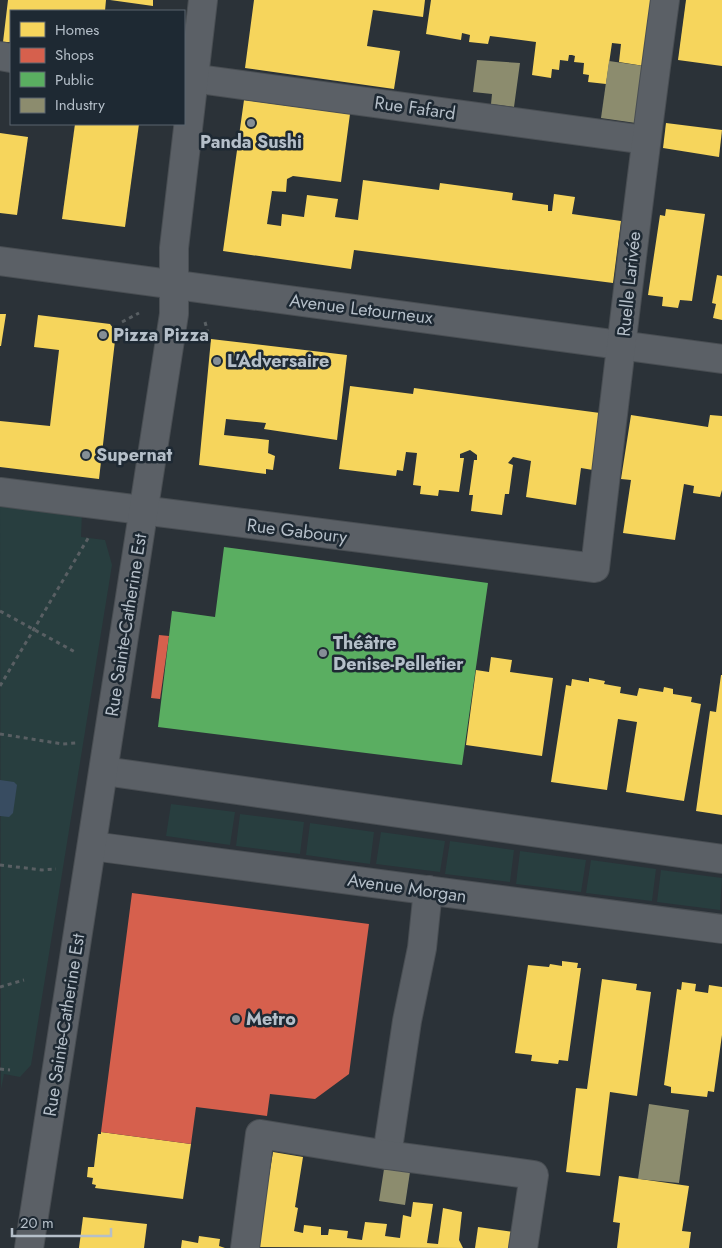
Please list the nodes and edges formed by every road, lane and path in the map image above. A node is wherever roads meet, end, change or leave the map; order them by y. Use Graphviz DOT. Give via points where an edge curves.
graph roads {
  1 [pos="204,0"];
  2 [pos="666,0"];
  3 [pos="189,77"];
  4 [pos="185,123"];
  5 [pos="185,125"];
  6 [pos="646,140"];
  7 [pos="0,261"];
  8 [pos="174,284"];
  9 [pos="139,312"];
  10 [pos="122,322"];
  11 [pos="623,344"];
  12 [pos="722,359"];
  13 [pos="0,492"];
  14 [pos="144,512"];
  15 [pos="92,532"];
  16 [pos="595,568"];
  17 [pos="0,611"];
  18 [pos="32,628"];
  19 [pos="77,653"];
  20 [pos="0,686"];
  21 [pos="0,734"];
  22 [pos="78,743"];
  23 [pos="104,771"];
  24 [pos="92,846"];
  25 [pos="722,859"];
  26 [pos="0,865"];
  27 [pos="65,868"];
  28 [pos="428,890"];
  29 [pos="722,929"];
  30 [pos="24,980"];
  31 [pos="0,987"];
  32 [pos="0,1069"];
  33 [pos="10,1070"];
  34 [pos="387,1154"];
  35 [pos="29,1248"];
  36 [pos="245,1248"];
  37 [pos="523,1248"];
  1 -- 3 [label="street, Rue Sainte-Catherine Est"];
  2 -- 6 [label="street, Ruelle Larivée"];
  3 -- 4 [label="street, Rue Sainte-Catherine Est"];
  3 -- 6 [label="street, Rue Fafard"];
  5 -- 8 [label="street, Rue Sainte-Catherine Est"];
  6 -- 11 [label="street, Ruelle Larivée"];
  7 -- 8 [label="street, Avenue Letourneux"];
  8 -- 11 [label="street, Avenue Letourneux"];
  8 -- 14 [label="street, Rue Sainte-Catherine Est" via="174,314"];
  9 -- 10 [label="path"];
  11 -- 12 [label="street, Avenue Letourneux"];
  11 -- 16 [label="street, Ruelle Larivée"];
  13 -- 14 [label="street, Rue Gaboury"];
  14 -- 16 [label="street, Rue Gaboury"];
  14 -- 23 [label="street, Rue Sainte-Catherine Est"];
  15 -- 18 [label="path"];
  17 -- 18 [label="path"];
  18 -- 19 [label="path"];
  18 -- 20 [label="path"];
  21 -- 22 [label="path" via="63,744"];
  23 -- 24 [label="street, Rue Sainte-Catherine Est"];
  23 -- 25 [label="street"];
  24 -- 28 [label="street, Avenue Morgan"];
  24 -- 35 [label="street, Rue Sainte-Catherine Est"];
  26 -- 27 [label="path" via="42,870"];
  28 -- 29 [label="street, Avenue Morgan"];
  28 -- 34 [label="street" via="422,948 407,1021"];
  30 -- 31 [label="path"];
  32 -- 33 [label="path"];
  34 -- 36 [label="street" via="260,1134"];
  34 -- 37 [label="street" via="534,1175"];
}
